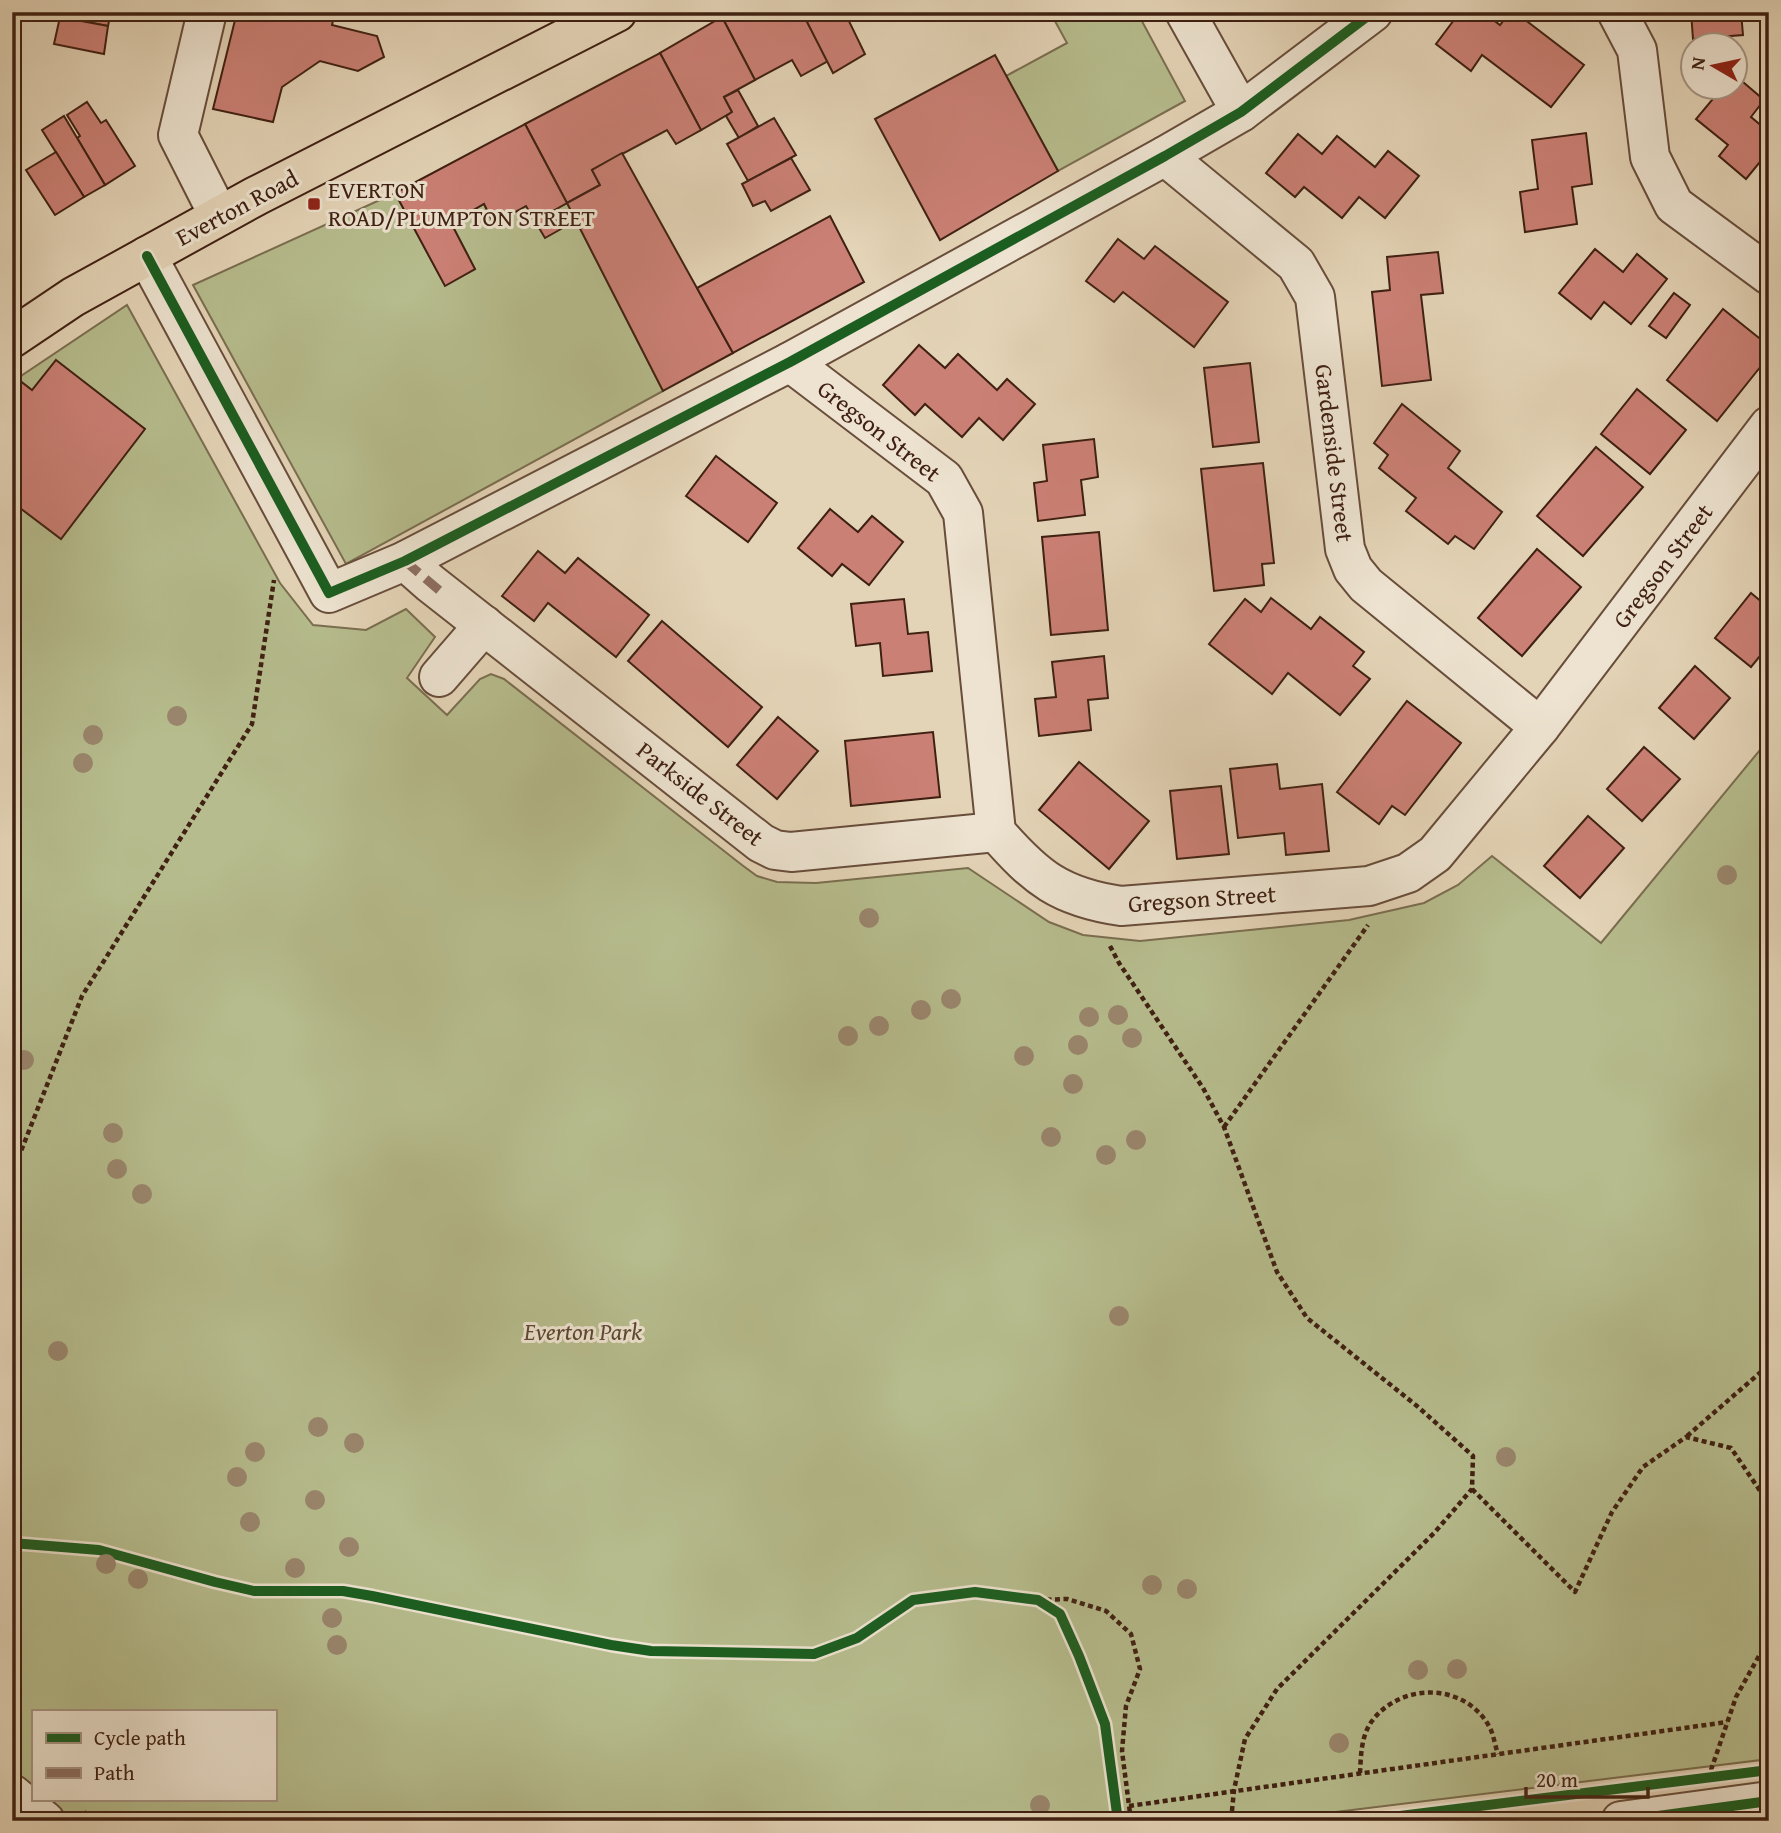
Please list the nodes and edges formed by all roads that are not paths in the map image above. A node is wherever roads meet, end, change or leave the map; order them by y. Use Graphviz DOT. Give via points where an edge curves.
graph roads {
  1 [pos="207,12"];
  2 [pos="617,12"];
  3 [pos="1185,12"];
  4 [pos="1373,12"];
  5 [pos="1616,12"];
  6 [pos="1241,112"];
  7 [pos="1165,156"];
  8 [pos="219,216"];
  9 [pos="147,256"];
  10 [pos="1769,275"];
  11 [pos="12,338"];
  12 [pos="790,362"];
  13 [pos="1769,426"];
  14 [pos="405,561"];
  15 [pos="484,625"];
  16 [pos="439,677"];
  17 [pos="1540,727"];
  18 [pos="996,832"];
  19 [pos="12,1794"];
  20 [pos="1769,1801"];
  21 [pos="45,1821"];
  22 [pos="1621,1821"];
  1 -- 8 [label="street" via="178,135"];
  2 -- 8 [label="main road, Everton Road"];
  3 -- 6 [label="street"];
  4 -- 6 [label="street"];
  5 -- 10 [label="street" via="1637,50 1650,157 1674,205"];
  6 -- 7 [label="street"];
  7 -- 12 [label="street"];
  7 -- 17 [label="street, Gardenside Street" via="1296,264 1315,297 1345,549 1353,569 1366,585"];
  8 -- 9 [label="main road, Everton Road"];
  9 -- 11 [label="main road, Everton Road"];
  9 -- 14 [label="street" via="329,593"];
  12 -- 14 [label="street"];
  12 -- 18 [label="street, Gregson Street" via="944,479 963,513"];
  13 -- 17 [label="street, Gregson Street"];
  14 -- 15 [label="street, Parkside Street"];
  15 -- 16 [label="street"];
  15 -- 18 [label="street, Parkside Street" via="775,850"];
  17 -- 18 [label="street, Gregson Street" via="1435,854 1408,873 1368,886 1121,906 1089,901 1055,887 1023,862"];
  19 -- 21 [label="street"];
  20 -- 22 [label="street"];
}
